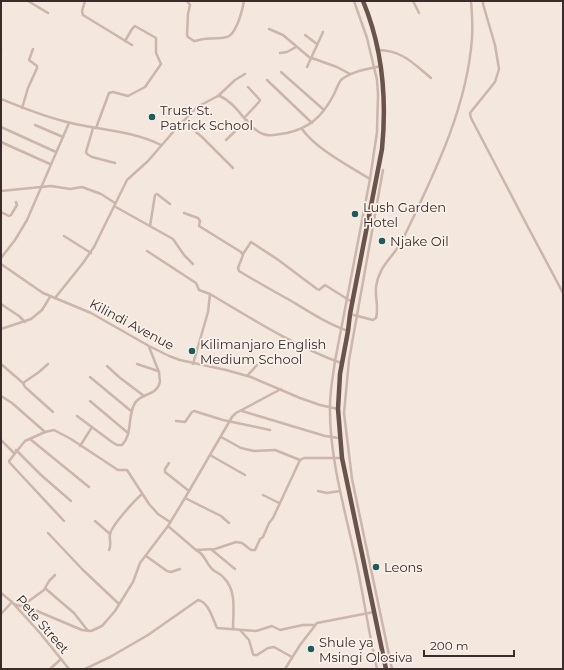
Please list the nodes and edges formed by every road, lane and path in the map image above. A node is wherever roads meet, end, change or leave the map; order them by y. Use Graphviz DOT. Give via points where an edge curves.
graph roads {
  1 [pos="28,1"];
  2 [pos="85,1"];
  3 [pos="187,1"];
  4 [pos="244,1"];
  5 [pos="354,1"];
  6 [pos="363,1"];
  7 [pos="412,1"];
  8 [pos="471,1"];
  9 [pos="483,1"];
  10 [pos="48,13"];
  11 [pos="419,13"];
  12 [pos="269,29"];
  13 [pos="323,32"];
  14 [pos="305,35"];
  15 [pos="125,41"];
  16 [pos="318,44"];
  17 [pos="132,45"];
  18 [pos="296,47"];
  19 [pos="34,49"];
  20 [pos="378,50"];
  21 [pos="280,54"];
  22 [pos="310,58"];
  23 [pos="381,66"];
  24 [pos="307,67"];
  25 [pos="374,68"];
  26 [pos="281,72"];
  27 [pos="245,74"];
  28 [pos="350,74"];
  29 [pos="431,78"];
  30 [pos="267,80"];
  31 [pos="248,88"];
  32 [pos="218,96"];
  33 [pos="1,99"];
  34 [pos="22,108"];
  35 [pos="324,110"];
  36 [pos="244,117"];
  37 [pos="247,120"];
  38 [pos="183,122"];
  39 [pos="69,123"];
  40 [pos="312,123"];
  41 [pos="35,125"];
  42 [pos="1,127"];
  43 [pos="94,128"];
  44 [pos="302,128"];
  45 [pos="63,137"];
  46 [pos="226,140"];
  47 [pos="1,142"];
  48 [pos="162,145"];
  49 [pos="56,152"];
  50 [pos="115,163"];
  51 [pos="50,164"];
  52 [pos="232,168"];
  53 [pos="383,170"];
  54 [pos="370,179"];
  55 [pos="41,187"];
  56 [pos="1,191"];
  57 [pos="16,202"];
  58 [pos="115,203"];
  59 [pos="170,204"];
  60 [pos="114,206"];
  61 [pos="1,212"];
  62 [pos="184,213"];
  63 [pos="150,226"];
  64 [pos="64,236"];
  65 [pos="147,251"];
  66 [pos="91,253"];
  67 [pos="243,254"];
  68 [pos="1,258"];
  69 [pos="1,264"];
  70 [pos="194,264"];
  71 [pos="563,292"];
  72 [pos="210,294"];
  73 [pos="50,297"];
  74 [pos="55,298"];
  75 [pos="346,300"];
  76 [pos="352,302"];
  77 [pos="1,304"];
  78 [pos="350,314"];
  79 [pos="357,315"];
  80 [pos="25,322"];
  81 [pos="2,325"];
  82 [pos="5,327"];
  83 [pos="341,328"];
  84 [pos="1,329"];
  85 [pos="348,331"];
  86 [pos="149,346"];
  87 [pos="335,361"];
  88 [pos="342,363"];
  89 [pos="1,364"];
  90 [pos="48,364"];
  91 [pos="137,364"];
  92 [pos="193,364"];
  93 [pos="257,365"];
  94 [pos="107,366"];
  95 [pos="158,371"];
  96 [pos="247,376"];
  97 [pos="90,377"];
  98 [pos="23,383"];
  99 [pos="281,389"];
  100 [pos="1,396"];
  101 [pos="144,396"];
  102 [pos="90,402"];
  103 [pos="330,407"];
  104 [pos="338,409"];
  105 [pos="241,410"];
  106 [pos="131,411"];
  107 [pos="53,412"];
  108 [pos="77,416"];
  109 [pos="176,421"];
  110 [pos="229,421"];
  111 [pos="92,426"];
  112 [pos="270,430"];
  113 [pos="45,432"];
  114 [pos="128,433"];
  115 [pos="221,437"];
  116 [pos="332,437"];
  117 [pos="339,438"];
  118 [pos="30,439"];
  119 [pos="1,440"];
  120 [pos="80,446"];
  121 [pos="15,452"];
  122 [pos="210,454"];
  123 [pos="342,458"];
  124 [pos="335,459"];
  125 [pos="300,460"];
  126 [pos="169,463"];
  127 [pos="245,475"];
  128 [pos="89,487"];
  129 [pos="189,491"];
  130 [pos="318,491"];
  131 [pos="340,491"];
  132 [pos="142,494"];
  133 [pos="263,495"];
  134 [pos="185,498"];
  135 [pos="71,501"];
  136 [pos="279,503"];
  137 [pos="64,521"];
  138 [pos="95,521"];
  139 [pos="170,522"];
  140 [pos="229,524"];
  141 [pos="168,526"];
  142 [pos="48,534"];
  143 [pos="110,534"];
  144 [pos="212,549"];
  145 [pos="109,550"];
  146 [pos="196,550"];
  147 [pos="146,556"];
  148 [pos="180,569"];
  149 [pos="234,570"];
  150 [pos="55,575"];
  151 [pos="46,589"];
  152 [pos="2,595"];
  153 [pos="13,603"];
  154 [pos="119,604"];
  155 [pos="22,606"];
  156 [pos="374,612"];
  157 [pos="1,614"];
  158 [pos="366,614"];
  159 [pos="315,625"];
  160 [pos="233,629"];
  161 [pos="240,630"];
  162 [pos="88,631"];
  163 [pos="292,657"];
  164 [pos="60,659"];
  165 [pos="50,669"];
  166 [pos="69,669"];
  167 [pos="85,669"];
  168 [pos="285,669"];
  169 [pos="378,669"];
  170 [pos="386,669"];
  171 [pos="392,669"];
  1 -- 10 [label="street"];
  2 -- 15 [label="street" via="83,16"];
  3 -- 4 [label="street" via="190,5 187,35 194,41 230,36 234,32"];
  5 -- 25 [label="street"];
  6 -- 20 [label="highway"];
  7 -- 11 [label="street"];
  8 -- 79 [label="street" via="473,24 469,61 448,140 403,240 380,271 376,289 376,318 373,320"];
  9 -- 71 [label="street" via="499,69 495,82 470,114 471,118"];
  12 -- 18 [label="street" via="283,35"];
  13 -- 16 [label="street"];
  14 -- 16 [label="street"];
  15 -- 17 [label="street"];
  15 -- 43 [label="street" via="135,26 154,36 156,53 161,64 145,86 128,96 109,93"];
  16 -- 22 [label="street"];
  18 -- 21 [label="street"];
  18 -- 22 [label="street"];
  19 -- 34 [label="street" via="29,60 37,68"];
  20 -- 23 [label="highway"];
  20 -- 29 [label="street" via="393,52 413,61"];
  22 -- 24 [label="street"];
  22 -- 28 [label="street"];
  23 -- 25 [label="street"];
  23 -- 76 [label="highway" via="385,104 382,149"];
  25 -- 28 [label="street"];
  25 -- 54 [label="street" via="378,113"];
  26 -- 35 [label="street"];
  27 -- 32 [label="street"];
  28 -- 35 [label="street" via="341,81"];
  30 -- 40 [label="street"];
  31 -- 36 [label="street" via="260,100"];
  32 -- 36 [label="street" via="227,100"];
  32 -- 38 [label="street" via="200,105"];
  33 -- 34 [label="street"];
  34 -- 39 [label="street"];
  35 -- 40 [label="street"];
  36 -- 37 [label="street"];
  37 -- 44 [label="street" via="265,135"];
  37 -- 46 [label="street"];
  38 -- 48 [label="street"];
  38 -- 52 [label="street"];
  39 -- 43 [label="street"];
  39 -- 45 [label="street"];
  40 -- 44 [label="street"];
  41 -- 45 [label="street"];
  42 -- 49 [label="street"];
  43 -- 48 [label="street" via="136,136"];
  43 -- 50 [label="street" via="87,154"];
  44 -- 54 [label="street" via="312,140"];
  45 -- 49 [label="street"];
  47 -- 51 [label="street"];
  48 -- 58 [label="street" via="127,180"];
  49 -- 51 [label="street"];
  51 -- 55 [label="street"];
  53 -- 79 [label="street"];
  54 -- 75 [label="street"];
  55 -- 56 [label="street"];
  55 -- 58 [label="street" via="84,187"];
  55 -- 68 [label="street" via="27,220"];
  57 -- 61 [label="street" via="17,206 11,215"];
  58 -- 60 [label="street"];
  59 -- 63 [label="street" via="157,194 154,195"];
  60 -- 63 [label="street"];
  60 -- 66 [label="street"];
  62 -- 67 [label="street" via="198,218 199,226"];
  63 -- 70 [label="street" via="173,239"];
  64 -- 66 [label="street"];
  65 -- 72 [label="street" via="196,283 199,290"];
  66 -- 74 [label="street"];
  67 -- 75 [label="street" via="251,242 317,289 325,285"];
  67 -- 83 [label="street" via="239,271"];
  69 -- 73 [label="street, Kilindi Avenue"];
  72 -- 87 [label="street" via="288,339"];
  72 -- 92 [label="street" via="208,312"];
  73 -- 74 [label="street, Kilindi Avenue"];
  73 -- 80 [label="street" via="42,310"];
  74 -- 86 [label="street, Kilindi Avenue" via="91,313"];
  75 -- 76 [label="street"];
  75 -- 83 [label="street"];
  76 -- 78 [label="highway"];
  77 -- 80 [label="street"];
  78 -- 79 [label="street"];
  78 -- 85 [label="highway"];
  79 -- 171 [label="street" via="347,375 345,422 352,479"];
  80 -- 82 [label="street"];
  81 -- 82 [label="street"];
  82 -- 84 [label="street"];
  83 -- 85 [label="street"];
  83 -- 87 [label="street"];
  85 -- 88 [label="highway"];
  86 -- 92 [label="street, Kilindi Avenue"];
  86 -- 95 [label="street"];
  87 -- 88 [label="street"];
  87 -- 103 [label="street"];
  88 -- 104 [label="highway"];
  89 -- 98 [label="street"];
  90 -- 98 [label="street"];
  91 -- 95 [label="street"];
  92 -- 96 [label="street, Kilindi Avenue"];
  93 -- 96 [label="street"];
  94 -- 101 [label="street"];
  95 -- 101 [label="street" via="159,386 154,392"];
  96 -- 99 [label="street, Kilindi Avenue"];
  97 -- 106 [label="street"];
  98 -- 107 [label="street"];
  99 -- 103 [label="street, Kilindi Avenue"];
  99 -- 105 [label="street"];
  100 -- 113 [label="street"];
  101 -- 106 [label="street" via="136,402"];
  102 -- 114 [label="street"];
  103 -- 104 [label="street, Kilindi Avenue"];
  103 -- 116 [label="street"];
  104 -- 117 [label="highway"];
  105 -- 110 [label="street"];
  105 -- 116 [label="street"];
  106 -- 114 [label="street"];
  108 -- 111 [label="street"];
  109 -- 110 [label="street" via="184,422 194,411"];
  110 -- 112 [label="street"];
  110 -- 115 [label="street"];
  111 -- 114 [label="street" via="120,446 125,443"];
  111 -- 120 [label="street"];
  113 -- 118 [label="street"];
  113 -- 120 [label="street" via="54,430"];
  115 -- 122 [label="street"];
  115 -- 125 [label="street" via="241,448 254,451 275,450"];
  116 -- 117 [label="street"];
  116 -- 124 [label="street"];
  117 -- 123 [label="highway"];
  118 -- 121 [label="street"];
  118 -- 128 [label="street"];
  119 -- 121 [label="street"];
  120 -- 132 [label="street" via="118,470 127,470"];
  121 -- 135 [label="street"];
  121 -- 137 [label="street" via="9,460 10,463"];
  122 -- 127 [label="street"];
  122 -- 129 [label="street"];
  123 -- 124 [label="street"];
  123 -- 156 [label="highway"];
  124 -- 125 [label="street"];
  124 -- 131 [label="street"];
  125 -- 136 [label="street"];
  126 -- 129 [label="street" via="165,472"];
  129 -- 134 [label="street"];
  130 -- 131 [label="street"];
  131 -- 158 [label="street"];
  132 -- 139 [label="street" via="154,511"];
  132 -- 143 [label="street" via="126,510"];
  133 -- 136 [label="street"];
  134 -- 139 [label="street"];
  134 -- 140 [label="street" via="221,516"];
  136 -- 144 [label="street" via="255,550 236,542"];
  138 -- 143 [label="street"];
  139 -- 141 [label="street"];
  141 -- 146 [label="street"];
  141 -- 147 [label="street"];
  142 -- 154 [label="street"];
  143 -- 145 [label="street"];
  144 -- 146 [label="street"];
  144 -- 149 [label="street"];
  146 -- 160 [label="street" via="203,554 211,568 223,576 230,586 233,600"];
  147 -- 148 [label="street" via="171,572"];
  147 -- 154 [label="street"];
  150 -- 151 [label="street"];
  151 -- 155 [label="street"];
  151 -- 162 [label="street" via="74,613"];
  152 -- 153 [label="street, Pete Street"];
  153 -- 155 [label="street"];
  153 -- 157 [label="street"];
  153 -- 164 [label="street, Pete Street"];
  154 -- 162 [label="street" via="102,626 95,631"];
  155 -- 162 [label="street"];
  156 -- 158 [label="street"];
  156 -- 170 [label="highway"];
  158 -- 159 [label="street"];
  158 -- 169 [label="street"];
  159 -- 161 [label="street" via="280,630 272,626 256,631"];
  159 -- 163 [label="street"];
  160 -- 161 [label="street"];
  160 -- 167 [label="street" via="217,628 205,604 198,600 148,635"];
  161 -- 163 [label="street" via="249,640 254,655 274,647"];
  163 -- 168 [label="street"];
  164 -- 165 [label="street"];
  164 -- 166 [label="street, Pete Street"];
}
